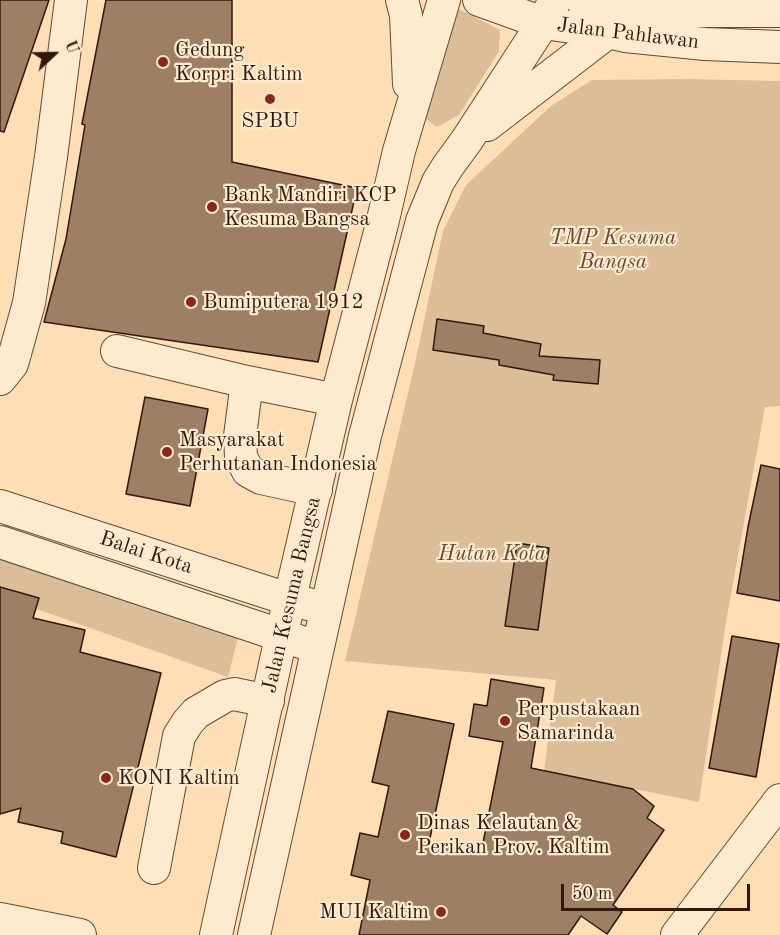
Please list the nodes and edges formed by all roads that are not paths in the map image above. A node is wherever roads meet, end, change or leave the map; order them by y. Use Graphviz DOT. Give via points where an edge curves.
graph roads {
  1 [pos="71,0"];
  2 [pos="402,0"];
  3 [pos="444,0"];
  4 [pos="479,0"];
  5 [pos="582,0"];
  6 [pos="761,7"];
  7 [pos="549,12"];
  8 [pos="608,32"];
  9 [pos="780,47"];
  10 [pos="410,115"];
  11 [pos="467,140"];
  12 [pos="117,351"];
  13 [pos="0,379"];
  14 [pos="247,382"];
  15 [pos="336,400"];
  16 [pos="316,490"];
  17 [pos="0,506"];
  18 [pos="0,542"];
  19 [pos="291,600"];
  20 [pos="327,609"];
  21 [pos="281,637"];
  22 [pos="319,647"];
  23 [pos="268,702"];
  24 [pos="780,800"];
  25 [pos="154,868"];
  26 [pos="0,919"];
  27 [pos="80,935"];
  28 [pos="216,935"];
  29 [pos="254,935"];
  30 [pos="677,935"];
  1 -- 13 [label="street" via="30,303 12,364"];
  2 -- 10 [label="street" via="407,24"];
  3 -- 10 [label="street, Jalan Kesuma Bangsa"];
  4 -- 7 [label="street, Jalan Pahlawan"];
  5 -- 6 [label="street, Jalan Pahlawan" via="627,7"];
  7 -- 8 [label="street, Jalan Pahlawan"];
  7 -- 11 [label="street"];
  8 -- 9 [label="street, Jalan Pahlawan" via="705,44"];
  8 -- 11 [label="street"];
  10 -- 15 [label="street, Jalan Kesuma Bangsa"];
  11 -- 20 [label="street, Jalan Kesuma Bangsa" via="438,182 422,221 365,436"];
  12 -- 14 [label="street"];
  14 -- 15 [label="street"];
  14 -- 16 [label="street" via="240,436 241,456 248,471 261,478"];
  15 -- 16 [label="street, Jalan Kesuma Bangsa"];
  16 -- 19 [label="street, Jalan Kesuma Bangsa"];
  17 -- 19 [label="street, Balai Kota"];
  18 -- 21 [label="street, Balai Kota"];
  19 -- 20 [label="street, Balai Kota"];
  19 -- 21 [label="street, Jalan Kesuma Bangsa"];
  20 -- 22 [label="street, Jalan Kesuma Bangsa"];
  21 -- 22 [label="street, Balai Kota"];
  21 -- 23 [label="street, Jalan Kesuma Bangsa"];
  22 -- 29 [label="street, Jalan Kesuma Bangsa"];
  23 -- 25 [label="street" via="234,694 225,696 188,722 179,736"];
  23 -- 28 [label="street, Jalan Kesuma Bangsa"];
  24 -- 30 [label="street"];
  26 -- 27 [label="street"];
}
